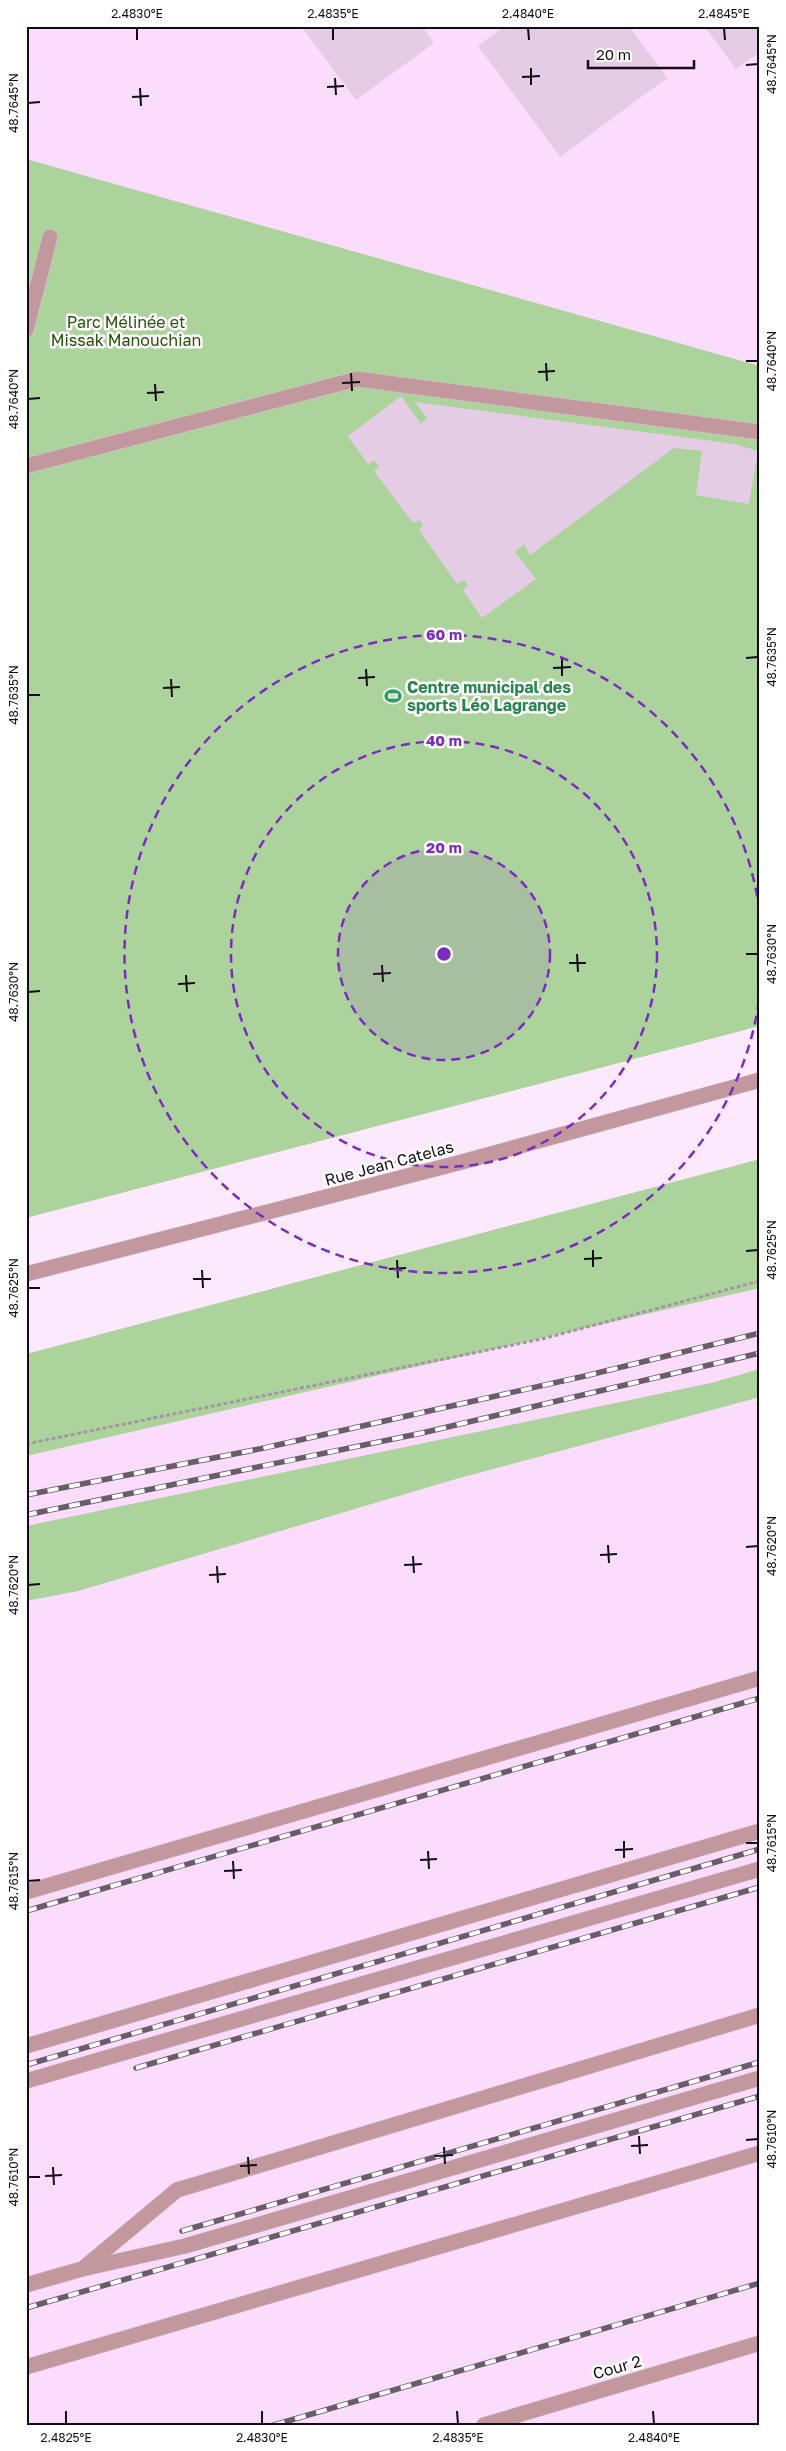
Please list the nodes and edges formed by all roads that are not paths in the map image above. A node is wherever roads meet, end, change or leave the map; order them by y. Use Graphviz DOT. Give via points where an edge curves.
graph roads {
  1 [pos="50,237"];
  2 [pos="26,330"];
  3 [pos="760,432"];
  4 [pos="26,466"];
  5 [pos="760,1080"];
  6 [pos="26,1274"];
  7 [pos="760,1678"];
  8 [pos="760,1831"];
  9 [pos="760,1869"];
  10 [pos="26,1892"];
  11 [pos="760,2015"];
  12 [pos="26,2046"];
  13 [pos="760,2078"];
  14 [pos="26,2082"];
  15 [pos="760,2154"];
  16 [pos="82,2269"];
  17 [pos="26,2285"];
  18 [pos="760,2343"];
  19 [pos="26,2368"];
  20 [pos="484,2425"];
  1 -- 2 [label="street"];
  3 -- 4 [label="street" via="357,380"];
  5 -- 6 [label="street, Rue Jean Catelas" via="458,1163"];
  7 -- 10 [label="street"];
  8 -- 12 [label="street"];
  9 -- 14 [label="street"];
  11 -- 16 [label="street" via="177,2190"];
  13 -- 16 [label="street" via="185,2246"];
  15 -- 19 [label="street"];
  16 -- 17 [label="street"];
  18 -- 20 [label="street, Cour 2"];
}
